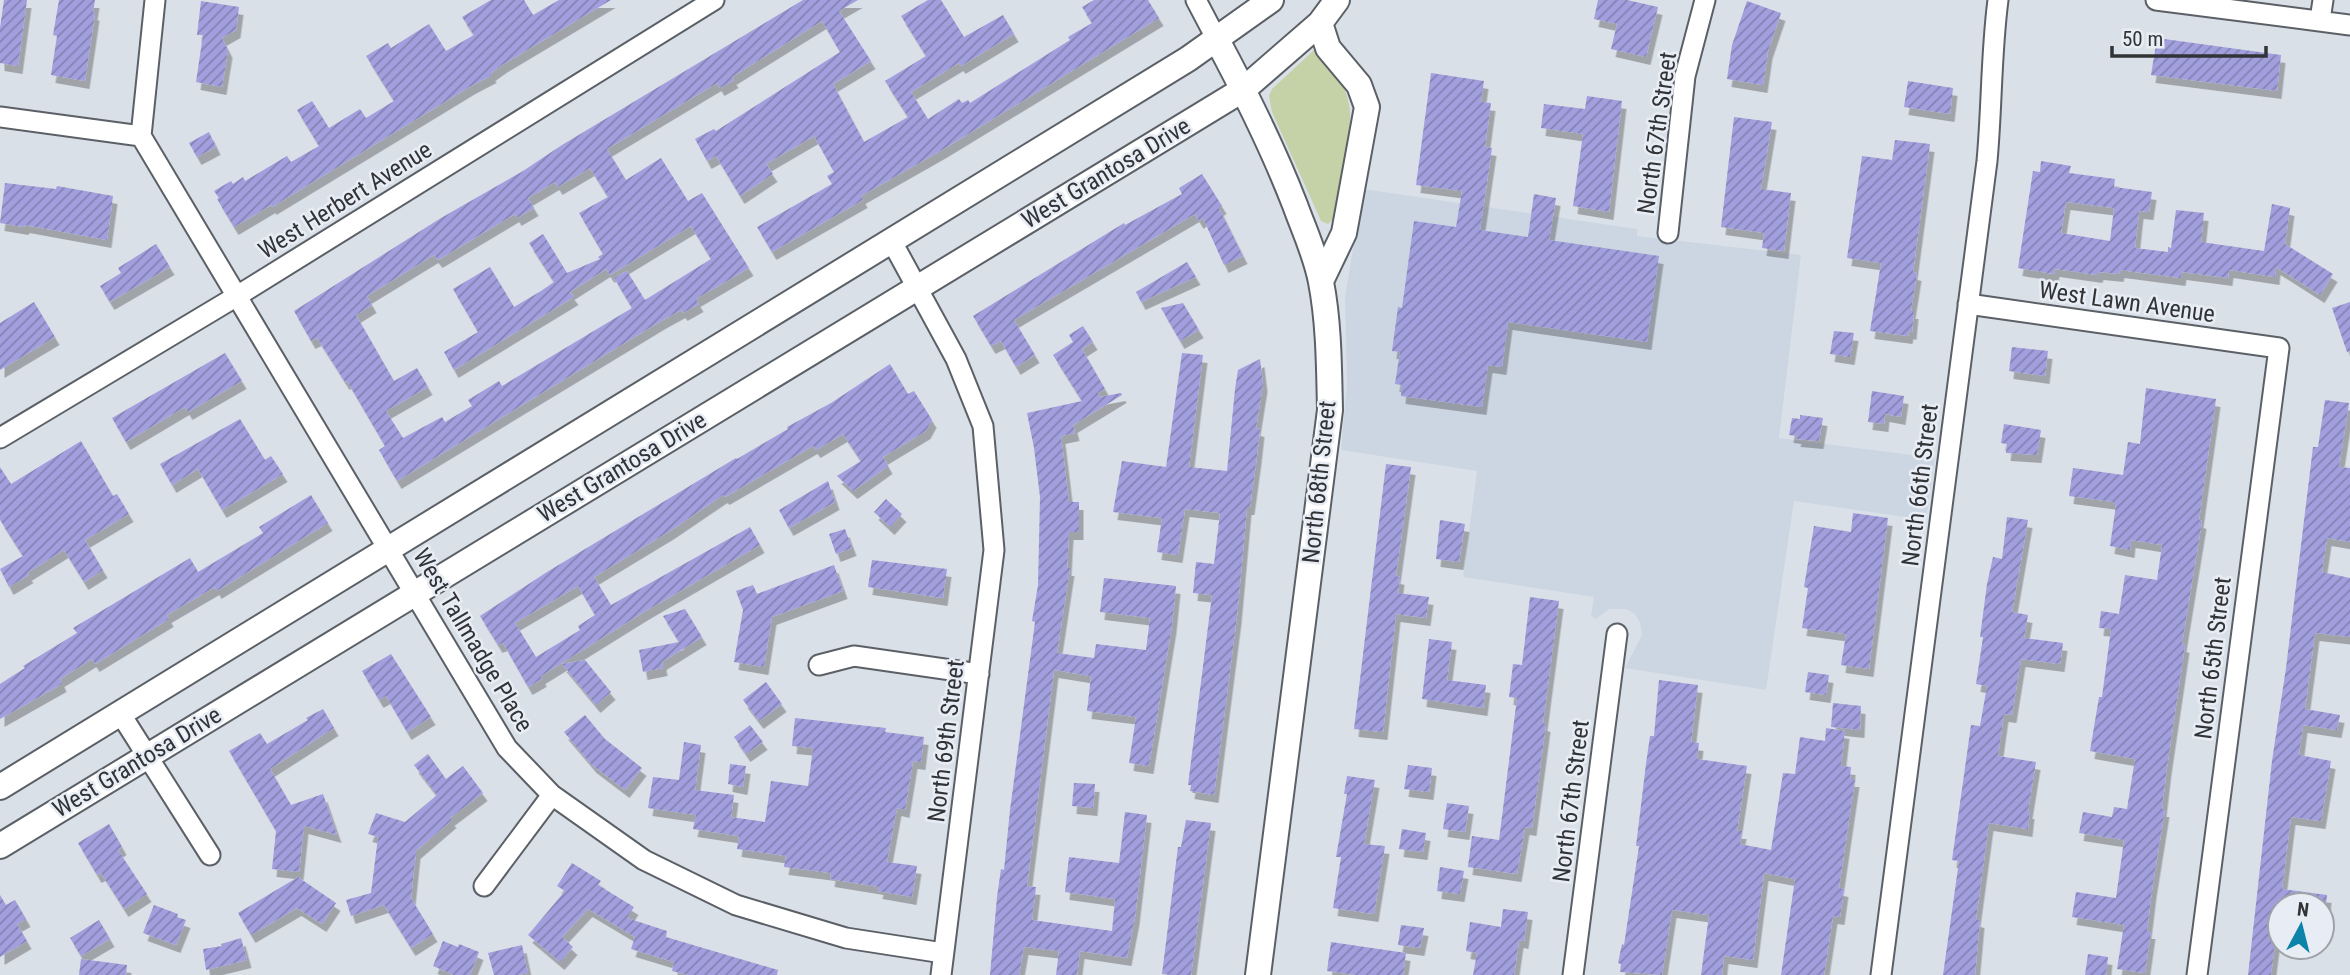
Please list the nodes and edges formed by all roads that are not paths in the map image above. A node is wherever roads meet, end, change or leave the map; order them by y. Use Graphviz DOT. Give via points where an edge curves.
graph roads {
  1 [pos="155,0"];
  2 [pos="714,0"];
  3 [pos="1196,0"];
  4 [pos="1271,0"];
  5 [pos="1338,0"];
  6 [pos="1704,0"];
  7 [pos="1998,0"];
  8 [pos="2156,0"];
  9 [pos="2322,10"];
  10 [pos="1320,23"];
  11 [pos="2350,25"];
  12 [pos="1217,40"];
  13 [pos="1244,89"];
  14 [pos="0,117"];
  15 [pos="141,136"];
  16 [pos="1668,233"];
  17 [pos="891,240"];
  18 [pos="1321,281"];
  19 [pos="918,288"];
  20 [pos="237,296"];
  21 [pos="1968,304"];
  22 [pos="2279,348"];
  23 [pos="0,438"];
  24 [pos="389,548"];
  25 [pos="416,593"];
  26 [pos="1617,634"];
  27 [pos="819,665"];
  28 [pos="979,674"];
  29 [pos="120,713"];
  30 [pos="146,757"];
  31 [pos="0,787"];
  32 [pos="552,795"];
  33 [pos="0,846"];
  34 [pos="209,855"];
  35 [pos="484,886"];
  36 [pos="943,953"];
  37 [pos="941,975"];
  38 [pos="1258,975"];
  39 [pos="1573,975"];
  40 [pos="1881,975"];
  41 [pos="2197,975"];
  1 -- 15 [label="street"];
  2 -- 20 [label="street, West Herbert Avenue"];
  3 -- 12 [label="street"];
  4 -- 12 [label="street"];
  5 -- 10 [label="street"];
  6 -- 16 [label="street, North 67th Street" via="1685,76"];
  7 -- 21 [label="street, North 66th Street" via="1987,161"];
  8 -- 9 [label="street"];
  9 -- 11 [label="street"];
  10 -- 13 [label="street"];
  10 -- 18 [label="street" via="1328,48 1359,85 1367,107 1344,233"];
  12 -- 13 [label="street, North 68th Street"];
  12 -- 17 [label="street, West Grantosa Drive"];
  13 -- 18 [label="street, North 68th Street" via="1280,168"];
  13 -- 19 [label="street, West Grantosa Drive"];
  14 -- 15 [label="street"];
  15 -- 20 [label="street, West Tallmadge Place"];
  17 -- 19 [label="street, North 69th Street"];
  17 -- 24 [label="street, West Grantosa Drive"];
  18 -- 38 [label="street, North 68th Street" via="1330,410"];
  19 -- 25 [label="street, West Grantosa Drive"];
  19 -- 28 [label="street, North 69th Street" via="957,359 983,426 994,550"];
  20 -- 23 [label="street, West Herbert Avenue"];
  20 -- 24 [label="street, West Tallmadge Place"];
  21 -- 22 [label="street, West Lawn Avenue"];
  21 -- 40 [label="street, North 66th Street"];
  22 -- 41 [label="street, North 65th Street"];
  24 -- 25 [label="street, West Tallmadge Place"];
  24 -- 29 [label="street, West Grantosa Drive"];
  25 -- 30 [label="street, West Grantosa Drive"];
  25 -- 32 [label="street, West Tallmadge Place" via="507,748"];
  26 -- 39 [label="street, North 67th Street"];
  27 -- 28 [label="street" via="853,656"];
  28 -- 36 [label="street, North 69th Street"];
  29 -- 30 [label="street"];
  29 -- 31 [label="street, West Grantosa Drive"];
  30 -- 33 [label="street, West Grantosa Drive"];
  30 -- 34 [label="street"];
  32 -- 35 [label="street"];
  32 -- 36 [label="street, West Tallmadge Place" via="644,860 736,905 846,938"];
  36 -- 37 [label="street, North 69th Street"];
}
